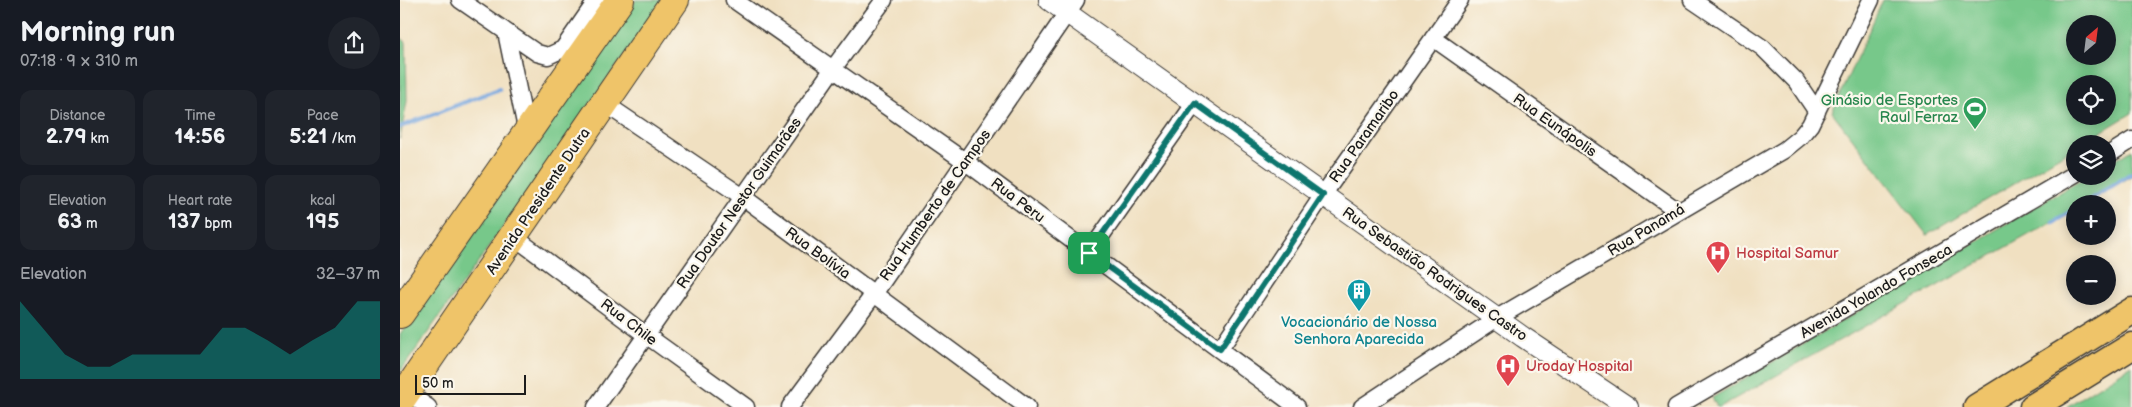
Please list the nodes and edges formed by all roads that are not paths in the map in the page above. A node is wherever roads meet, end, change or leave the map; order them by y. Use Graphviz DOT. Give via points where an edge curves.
graph roads {
  1 [pos="460,0"];
  2 [pos="597,0"];
  3 [pos="620,0"];
  4 [pos="675,0"];
  5 [pos="734,0"];
  6 [pos="884,0"];
  7 [pos="1049,0"];
  8 [pos="1460,0"];
  9 [pos="1692,0"];
  10 [pos="1871,0"];
  11 [pos="1072,6"];
  12 [pos="506,32"];
  13 [pos="1433,38"];
  14 [pos="832,70"];
  15 [pos="604,103"];
  16 [pos="1195,103"];
  17 [pos="1817,112"];
  18 [pos="527,133"];
  19 [pos="2132,140"];
  20 [pos="2116,150"];
  21 [pos="966,162"];
  22 [pos="2066,179"];
  23 [pos="1323,195"];
  24 [pos="742,197"];
  25 [pos="1678,211"];
  26 [pos="514,236"];
  27 [pos="1089,253"];
  28 [pos="874,294"];
  29 [pos="2132,311"];
  30 [pos="400,314"];
  31 [pos="1497,318"];
  32 [pos="646,336"];
  33 [pos="2132,346"];
  34 [pos="1220,349"];
  35 [pos="412,400"];
  36 [pos="596,407"];
  37 [pos="746,407"];
  38 [pos="790,407"];
  39 [pos="1027,407"];
  40 [pos="1298,407"];
  41 [pos="1362,407"];
  42 [pos="1628,407"];
  43 [pos="1676,407"];
  44 [pos="1977,407"];
  45 [pos="2032,407"];
  1 -- 12 [label="street"];
  2 -- 12 [label="street" via="563,49 555,54 537,53"];
  3 -- 18 [label="highway"];
  4 -- 15 [label="highway, Avenida Presidente Dutra"];
  5 -- 14 [label="street, Rua Peru"];
  6 -- 14 [label="street, Rua Doutor Nestor Guimarães"];
  7 -- 11 [label="street, Rua Sebastião Rodrigues Castro"];
  8 -- 13 [label="street, Rua Paramaribo"];
  9 -- 17 [label="street" via="1763,48 1796,81"];
  10 -- 17 [label="street, Rua Panamá"];
  11 -- 16 [label="street, Rua Sebastião Rodrigues Castro"];
  11 -- 21 [label="street, Rua Humberto de Campos"];
  12 -- 18 [label="street"];
  13 -- 23 [label="street, Rua Paramaribo"];
  13 -- 25 [label="street, Rua Eunápolis"];
  14 -- 21 [label="street, Rua Peru"];
  14 -- 24 [label="street, Rua Doutor Nestor Guimarães"];
  15 -- 24 [label="street, Rua Bolívia"];
  15 -- 26 [label="highway, Avenida Presidente Dutra"];
  16 -- 23 [label="street, Rua Sebastião Rodrigues Castro"];
  16 -- 27 [label="street"];
  17 -- 25 [label="street, Rua Panamá" via="1800,137 1784,150"];
  18 -- 30 [label="highway"];
  19 -- 20 [label="street"];
  21 -- 27 [label="street, Rua Peru"];
  21 -- 28 [label="street, Rua Humberto de Campos"];
  22 -- 43 [label="street, Avenida Yolando Fonseca"];
  23 -- 31 [label="street, Rua Sebastião Rodrigues Castro"];
  23 -- 34 [label="street, Rua Paramaribo"];
  24 -- 28 [label="street, Rua Bolívia"];
  24 -- 32 [label="street, Rua Doutor Nestor Guimarães"];
  25 -- 31 [label="street, Rua Panamá"];
  26 -- 32 [label="street, Rua Chile"];
  26 -- 35 [label="highway, Avenida Presidente Dutra"];
  27 -- 34 [label="street, Rua Peru"];
  28 -- 38 [label="street, Rua Humberto de Campos"];
  28 -- 39 [label="street, Rua Bolívia"];
  29 -- 44 [label="main road"];
  31 -- 41 [label="street, Rua Panamá"];
  31 -- 42 [label="street, Rua Sebastião Rodrigues Castro"];
  32 -- 36 [label="street, Rua Doutor Nestor Guimarães"];
  32 -- 37 [label="street, Rua Chile"];
  33 -- 45 [label="main road"];
  34 -- 40 [label="street, Rua Peru"];
}
